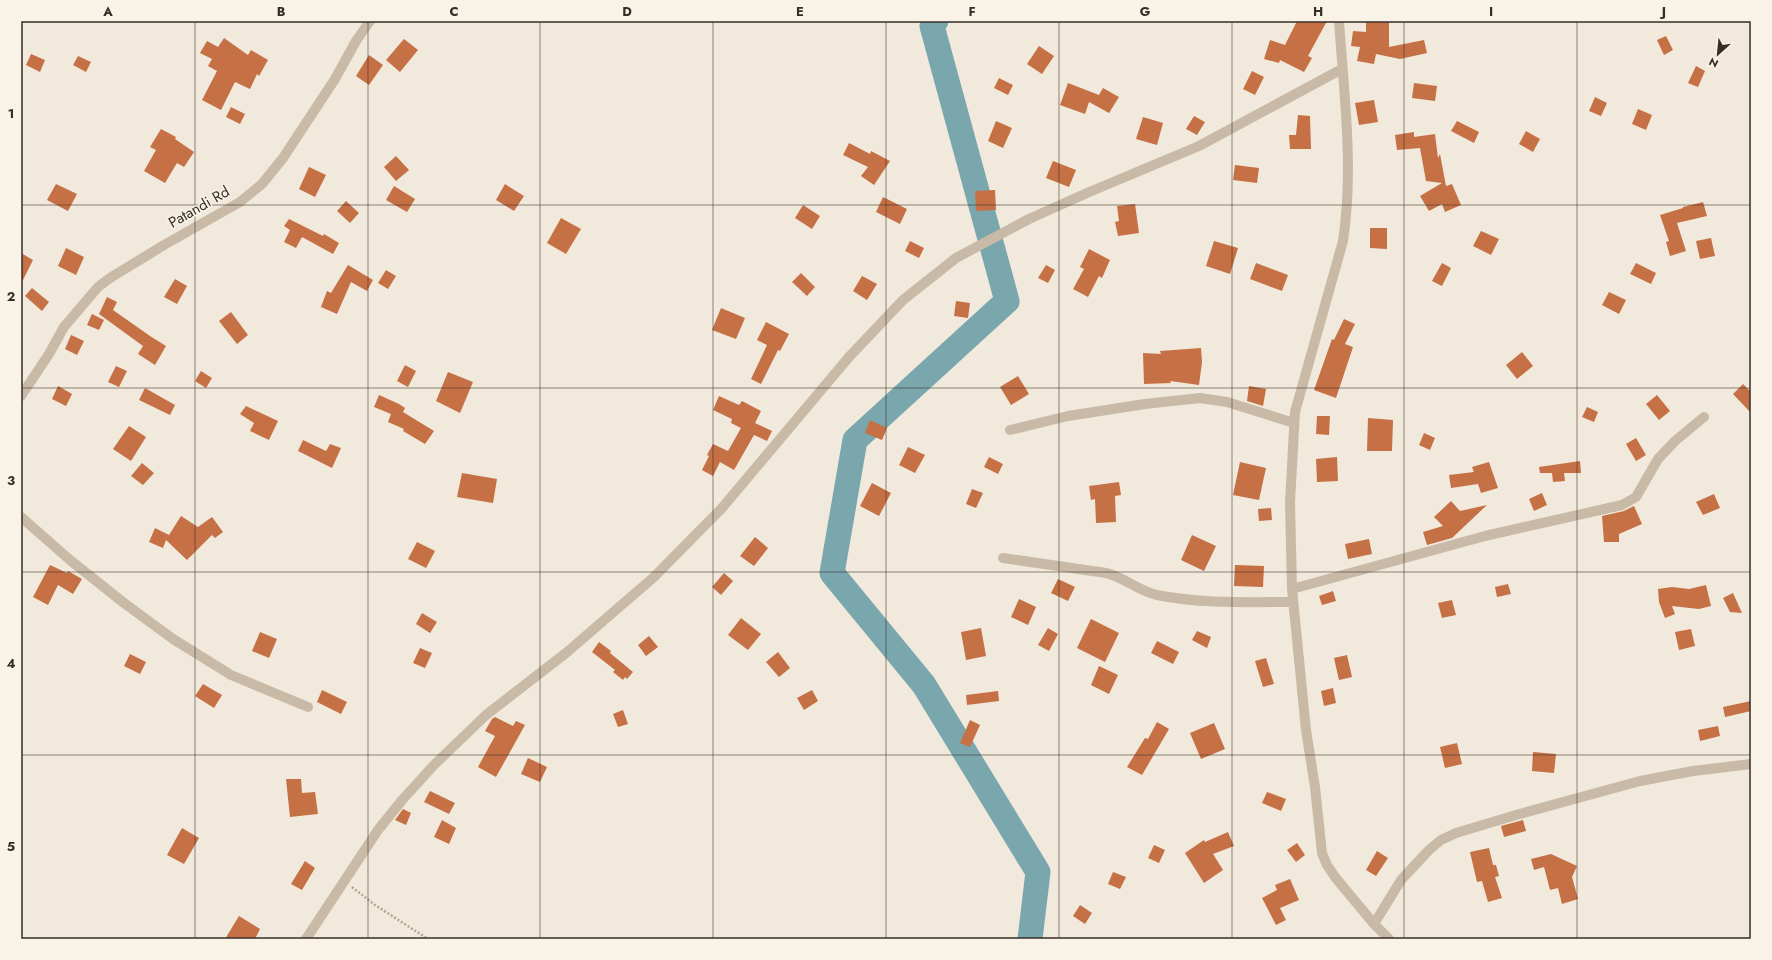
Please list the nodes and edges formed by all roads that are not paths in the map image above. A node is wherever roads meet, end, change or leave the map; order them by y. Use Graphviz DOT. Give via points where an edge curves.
graph roads {
  1 [pos="370,21"];
  2 [pos="1339,21"];
  3 [pos="1342,68"];
  4 [pos="21,396"];
  5 [pos="1704,417"];
  6 [pos="1294,423"];
  7 [pos="1010,430"];
  8 [pos="21,517"];
  9 [pos="1003,558"];
  10 [pos="1292,589"];
  11 [pos="1294,602"];
  12 [pos="308,707"];
  13 [pos="1751,764"];
  14 [pos="1374,924"];
  15 [pos="306,939"];
  16 [pos="1389,939"];
  1 -- 4 [label="street, Patandi Rd" via="283,158 262,184 240,202 164,245 98,287 64,327"];
  2 -- 3 [label="street"];
  3 -- 6 [label="street" via="1347,213 1343,241"];
  3 -- 15 [label="street" via="1199,146 1079,196 962,254 903,300 850,357 722,508 654,577 566,653 486,715 435,764 378,830"];
  5 -- 10 [label="street" via="1658,459 1636,497 1622,505 1485,536"];
  6 -- 7 [label="street" via="1227,402 1200,398 1068,416"];
  6 -- 10 [label="street" via="1290,502"];
  8 -- 12 [label="street" via="82,570 173,639 231,675"];
  9 -- 11 [label="street" via="1112,574 1144,591 1202,602"];
  10 -- 11 [label="street"];
  11 -- 14 [label="street" via="1306,730 1322,853 1335,877"];
  13 -- 14 [label="street" via="1640,781 1456,833 1441,840 1429,850 1401,880"];
  14 -- 16 [label="street"];
}
